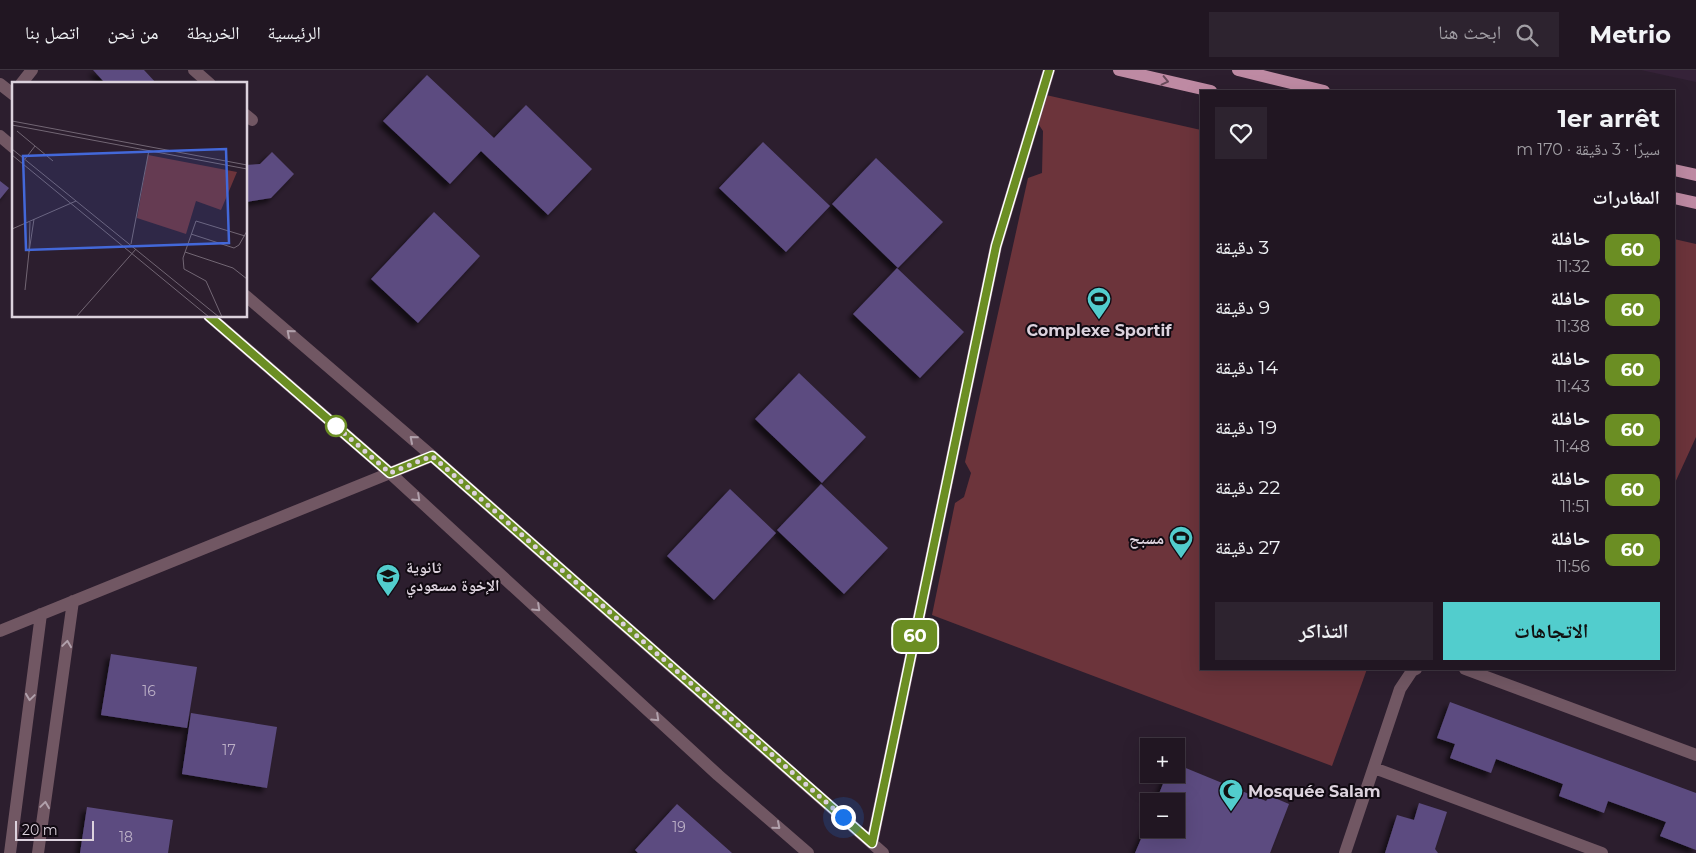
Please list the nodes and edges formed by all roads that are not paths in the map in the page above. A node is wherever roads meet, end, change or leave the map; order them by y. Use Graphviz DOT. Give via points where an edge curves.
graph roads {
  1 [pos="32,70"];
  2 [pos="194,70"];
  3 [pos="1049,70"];
  4 [pos="1119,70"];
  5 [pos="1238,70"];
  6 [pos="23,82"];
  7 [pos="208,82"];
  8 [pos="0,84"];
  9 [pos="1208,90"];
  10 [pos="1320,90"];
  11 [pos="12,93"];
  12 [pos="0,136"];
  13 [pos="12,146"];
  14 [pos="1675,170"];
  15 [pos="1696,175"];
  16 [pos="1675,198"];
  17 [pos="1696,203"];
  18 [pos="248,298"];
  19 [pos="211,318"];
  20 [pos="432,456"];
  21 [pos="390,473"];
  22 [pos="73,602"];
  23 [pos="41,614"];
  24 [pos="0,631"];
  25 [pos="1414,670"];
  26 [pos="1468,670"];
  27 [pos="1696,755"];
  28 [pos="1374,768"];
  29 [pos="872,843"];
  30 [pos="10,853"];
  31 [pos="38,853"];
  32 [pos="808,853"];
  33 [pos="884,853"];
  34 [pos="1345,853"];
  35 [pos="1602,853"];
  1 -- 6 [label="street"];
  2 -- 7 [label="street"];
  3 -- 29 [label="street" via="996,246"];
  4 -- 9 [label="main road, one-way"];
  5 -- 10 [label="main road"];
  8 -- 11 [label="street"];
  12 -- 13 [label="street"];
  14 -- 15 [label="main road"];
  16 -- 17 [label="main road"];
  20 -- 18 [label="street, one-way"];
  19 -- 21 [label="street"];
  20 -- 21 [label="street"];
  20 -- 29 [label="street"];
  21 -- 22 [label="street"];
  21 -- 32 [label="street, one-way" via="718,775"];
  22 -- 23 [label="street"];
  31 -- 22 [label="street, one-way"];
  23 -- 24 [label="street"];
  23 -- 30 [label="street, one-way"];
  25 -- 28 [label="street" via="1400,689"];
  26 -- 27 [label="street"];
  28 -- 34 [label="street"];
  28 -- 35 [label="street"];
  29 -- 33 [label="street"];
}
